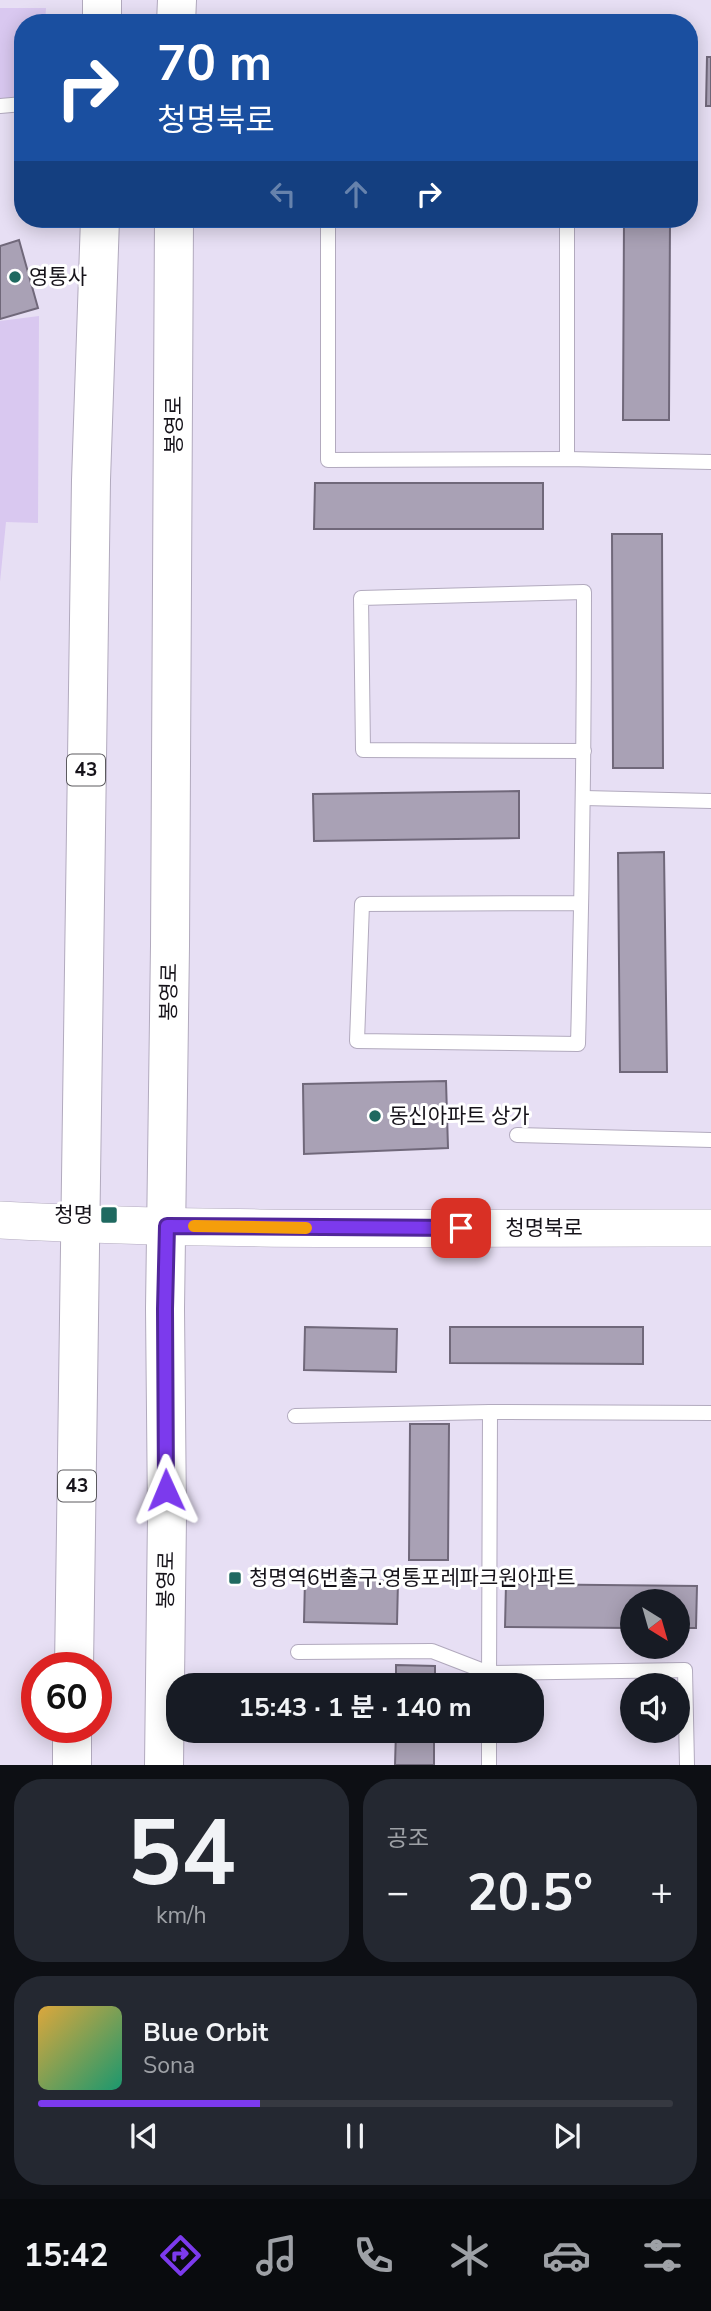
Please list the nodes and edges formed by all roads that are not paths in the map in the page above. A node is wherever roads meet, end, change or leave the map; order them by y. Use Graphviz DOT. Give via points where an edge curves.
graph roads {
  1 [pos="100,228"];
  2 [pos="174,228"];
  3 [pos="328,228"];
  4 [pos="567,228"];
  5 [pos="567,459"];
  6 [pos="711,462"];
  7 [pos="584,751"];
  8 [pos="584,798"];
  9 [pos="711,801"];
  10 [pos="581,903"];
  11 [pos="517,1135"];
  12 [pos="711,1140"];
  13 [pos="0,1220"];
  14 [pos="80,1224"];
  15 [pos="167,1226"];
  16 [pos="711,1228"];
  17 [pos="490,1412"];
  18 [pos="711,1413"];
  19 [pos="295,1416"];
  20 [pos="299,1651"];
  21 [pos="74,1652"];
  22 [pos="477,1673"];
  23 [pos="489,1673"];
  24 [pos="544,1676"];
  25 [pos="72,1743"];
  26 [pos="489,1743"];
  27 [pos="72,1765"];
  28 [pos="164,1765"];
  29 [pos="489,1765"];
  30 [pos="687,1765"];
  1 -- 14 [label="main road, 43" via="91,480"];
  2 -- 15 [label="main road, 봉영로"];
  3 -- 5 [label="lane" via="328,460"];
  4 -- 5 [label="lane"];
  5 -- 6 [label="lane"];
  7 -- 7 [label="lane" via="584,592 361,598 363,750"];
  7 -- 8 [label="lane"];
  8 -- 9 [label="lane"];
  8 -- 10 [label="lane"];
  10 -- 10 [label="lane" via="578,1044 357,1041 362,904"];
  11 -- 12 [label="lane"];
  13 -- 14 [label="street, 청명북로"];
  14 -- 15 [label="street, 청명북로"];
  14 -- 21 [label="main road, 43"];
  15 -- 16 [label="street, 청명북로"];
  15 -- 28 [label="main road, 봉영로"];
  17 -- 18 [label="lane"];
  17 -- 19 [label="lane"];
  17 -- 23 [label="lane"];
  20 -- 22 [label="lane" via="432,1651"];
  24 -- 30 [label="lane" via="685,1670"];
  25 -- 27 [label="main road"];
  26 -- 29 [label="lane"];
}
